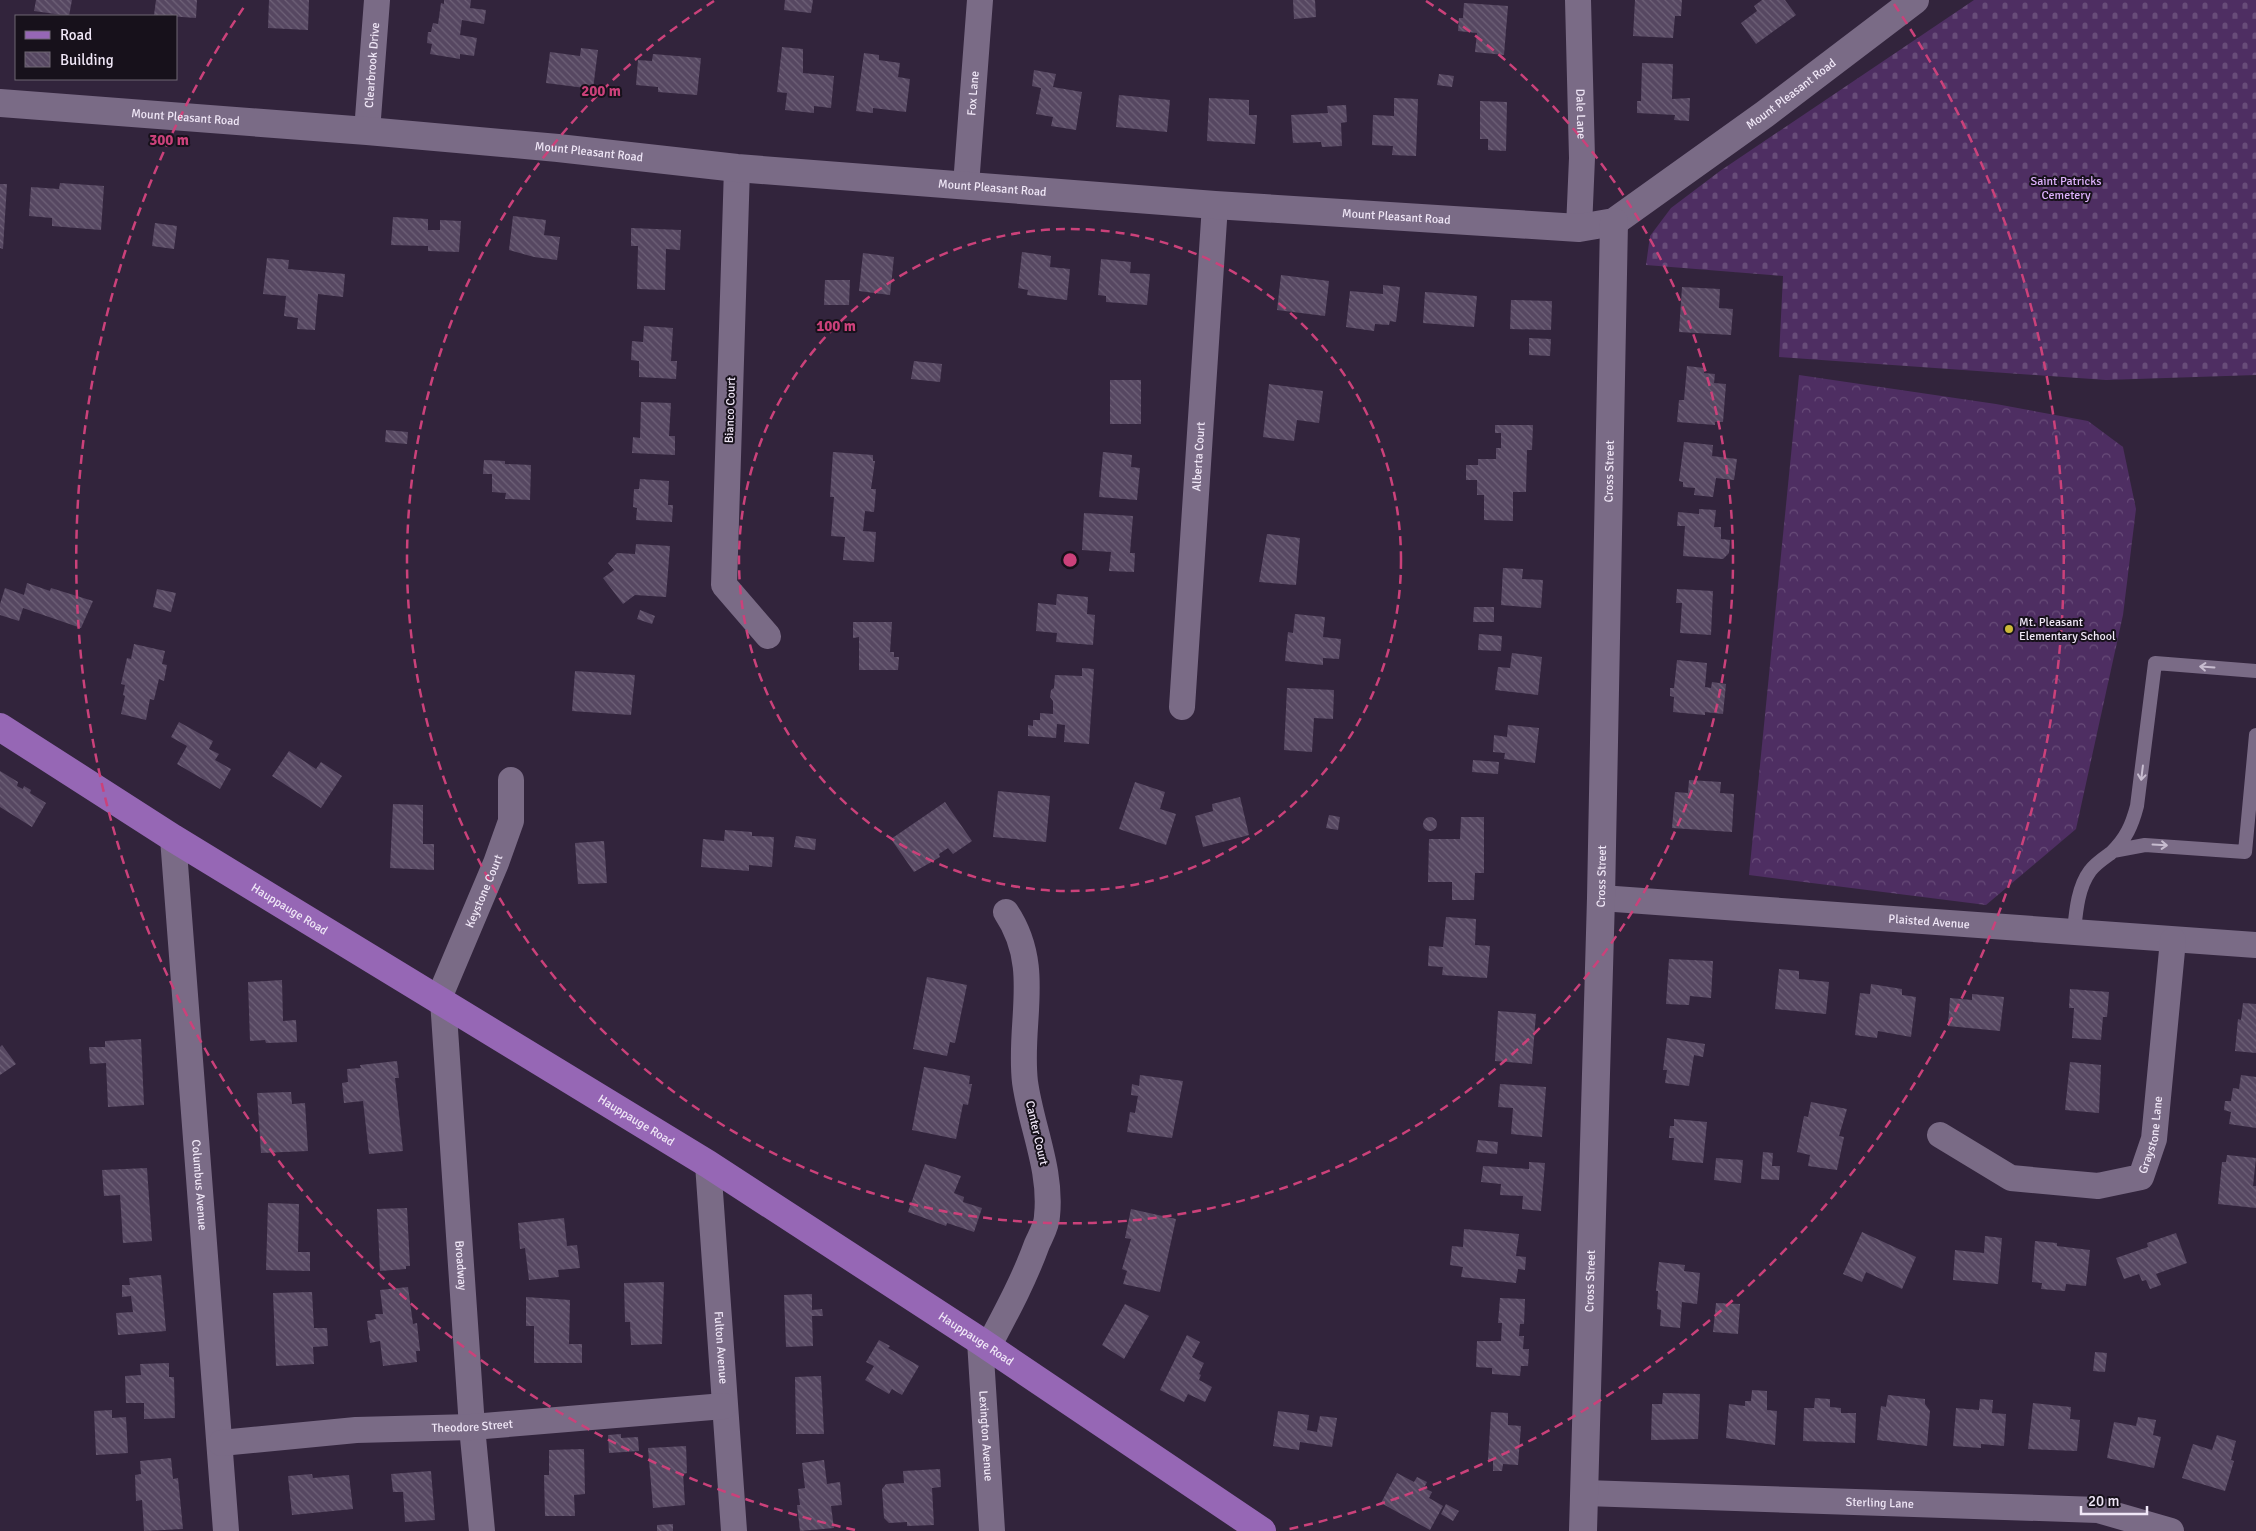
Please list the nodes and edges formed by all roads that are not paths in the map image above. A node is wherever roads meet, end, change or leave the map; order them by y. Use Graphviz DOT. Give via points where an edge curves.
graph roads {
  1 [pos="377,0"];
  2 [pos="980,0"];
  3 [pos="1578,0"];
  4 [pos="1915,0"];
  5 [pos="0,103"];
  6 [pos="367,131"];
  7 [pos="737,168"];
  8 [pos="966,185"];
  9 [pos="1215,205"];
  10 [pos="1614,222"];
  11 [pos="1579,228"];
  12 [pos="768,636"];
  13 [pos="2256,671"];
  14 [pos="1182,707"];
  15 [pos="0,727"];
  16 [pos="2256,735"];
  17 [pos="511,780"];
  18 [pos="173,838"];
  19 [pos="2112,852"];
  20 [pos="1601,898"];
  21 [pos="1006,912"];
  22 [pos="2074,931"];
  23 [pos="2173,940"];
  24 [pos="2256,946"];
  25 [pos="441,999"];
  26 [pos="1940,1135"];
  27 [pos="708,1164"];
  28 [pos="984,1344"];
  29 [pos="724,1406"];
  30 [pos="472,1427"];
  31 [pos="221,1443"];
  32 [pos="1585,1493"];
  33 [pos="226,1531"];
  34 [pos="482,1531"];
  35 [pos="734,1531"];
  36 [pos="992,1531"];
  37 [pos="1262,1531"];
  38 [pos="1583,1531"];
  39 [pos="2171,1531"];
  1 -- 6 [label="street, Clearbrook Drive"];
  2 -- 8 [label="street, Fox Lane"];
  3 -- 11 [label="street, Dale Lane" via="1582,158"];
  4 -- 10 [label="street, Mount Pleasant Road" via="1765,114"];
  5 -- 6 [label="street, Mount Pleasant Road"];
  6 -- 7 [label="street, Mount Pleasant Road"];
  7 -- 8 [label="street, Mount Pleasant Road"];
  7 -- 12 [label="street, Bianco Court" via="724,586"];
  8 -- 9 [label="street, Mount Pleasant Road"];
  9 -- 11 [label="street, Mount Pleasant Road"];
  9 -- 14 [label="street, Alberta Court"];
  10 -- 11 [label="street, Mount Pleasant Road"];
  10 -- 20 [label="street, Cross Street"];
  13 -- 19 [label="lane, one-way" via="2155,663 2137,806 2132,826"];
  15 -- 18 [label="main road, Hauppauge Road"];
  19 -- 16 [label="lane, one-way" via="2145,845 2245,852"];
  17 -- 25 [label="street, Keystone Court" via="511,821"];
  18 -- 25 [label="main road, Hauppauge Road"];
  18 -- 31 [label="street, Columbus Avenue"];
  19 -- 22 [label="lane" via="2090,870 2084,881 2076,907"];
  20 -- 22 [label="street, Plaisted Avenue"];
  20 -- 32 [label="street, Cross Street"];
  21 -- 28 [label="street, Canter Court" via="1017,927 1028,966 1025,1080 1046,1176 1048,1217 1023,1282"];
  22 -- 23 [label="street, Plaisted Avenue"];
  23 -- 24 [label="street, Plaisted Avenue"];
  23 -- 26 [label="street, Graystone Lane" via="2154,1139 2141,1176 2098,1186 2011,1178"];
  25 -- 27 [label="main road, Hauppauge Road"];
  25 -- 30 [label="street, Broadway"];
  27 -- 28 [label="main road, Hauppauge Road"];
  27 -- 29 [label="street, Fulton Avenue"];
  28 -- 36 [label="street, Lexington Avenue"];
  28 -- 37 [label="main road, Hauppauge Road"];
  29 -- 30 [label="street, Theodore Street"];
  29 -- 35 [label="street, Fulton Avenue"];
  30 -- 31 [label="street, Theodore Street" via="356,1430"];
  30 -- 34 [label="street, Broadway"];
  31 -- 33 [label="street, Columbus Avenue"];
  32 -- 38 [label="street, Cross Street"];
  32 -- 39 [label="street, Sterling Lane" via="2098,1510"];
}
